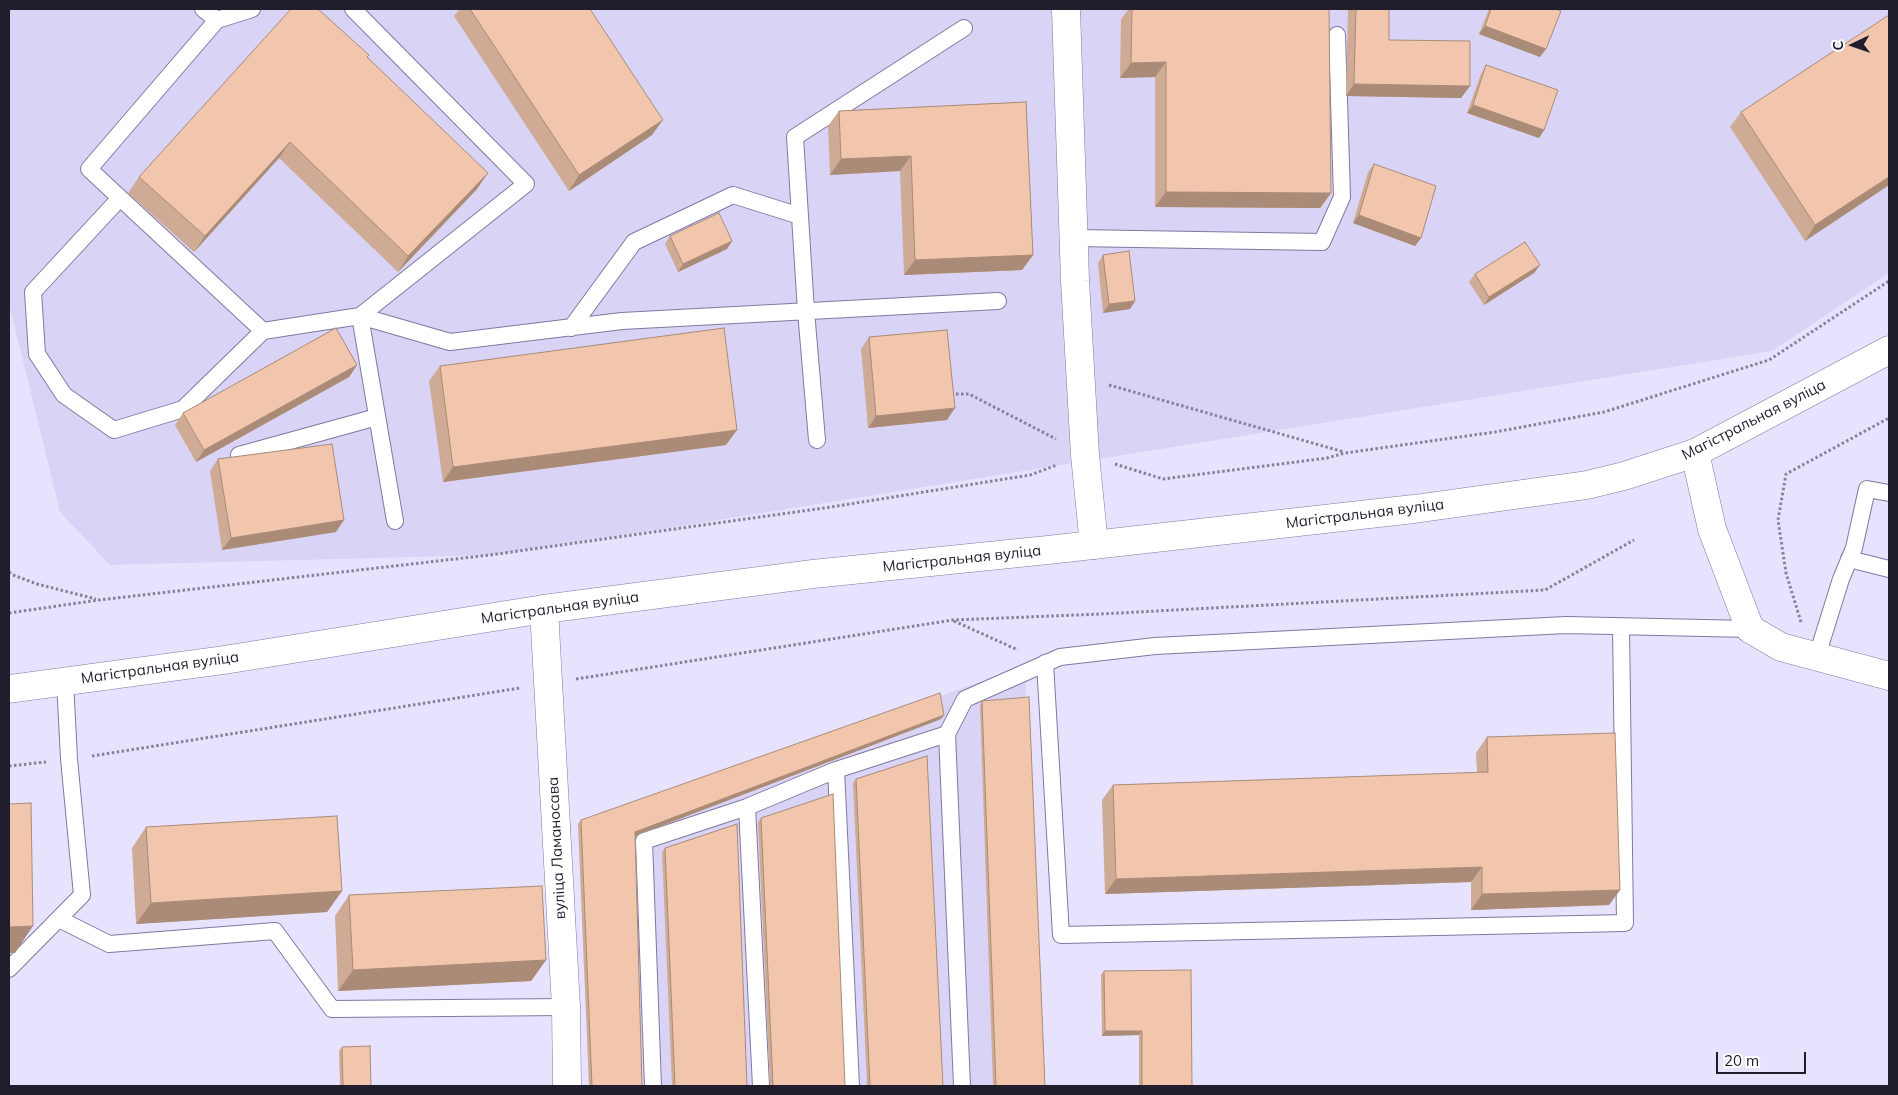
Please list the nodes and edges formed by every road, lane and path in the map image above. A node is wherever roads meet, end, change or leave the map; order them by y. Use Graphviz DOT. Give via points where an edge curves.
graph roads {
  1 [pos="203,9"];
  2 [pos="252,9"];
  3 [pos="353,9"];
  4 [pos="1066,9"];
  5 [pos="217,20"];
  6 [pos="964,28"];
  7 [pos="1337,36"];
  8 [pos="120,198"];
  9 [pos="800,216"];
  10 [pos="1074,238"];
  11 [pos="1889,281"];
  12 [pos="998,301"];
  13 [pos="806,312"];
  14 [pos="360,316"];
  15 [pos="571,328"];
  16 [pos="263,331"];
  17 [pos="1889,350"];
  18 [pos="1104,384"];
  19 [pos="944,394"];
  20 [pos="377,418"];
  21 [pos="1889,418"];
  22 [pos="817,440"];
  23 [pos="1345,453"];
  24 [pos="1695,453"];
  25 [pos="239,455"];
  26 [pos="1085,455"];
  27 [pos="1889,494"];
  28 [pos="1778,520"];
  29 [pos="395,521"];
  30 [pos="1634,540"];
  31 [pos="1094,545"];
  32 [pos="1849,559"];
  33 [pos="1889,569"];
  34 [pos="9,572"];
  35 [pos="99,600"];
  36 [pos="544,609"];
  37 [pos="9,614"];
  38 [pos="953,620"];
  39 [pos="1621,626"];
  40 [pos="1750,630"];
  41 [pos="1817,656"];
  42 [pos="1046,663"];
  43 [pos="1889,676"];
  44 [pos="65,681"];
  45 [pos="547,683"];
  46 [pos="9,689"];
  47 [pos="947,734"];
  48 [pos="69,759"];
  49 [pos="9,766"];
  50 [pos="836,770"];
  51 [pos="747,807"];
  52 [pos="59,919"];
  53 [pos="9,969"];
  54 [pos="566,1007"];
  55 [pos="567,1086"];
  56 [pos="653,1086"];
  57 [pos="761,1086"];
  58 [pos="851,1086"];
  59 [pos="962,1086"];
  1 -- 5 [label="lane"];
  2 -- 5 [label="lane"];
  3 -- 14 [label="lane" via="526,184"];
  4 -- 10 [label="main road"];
  5 -- 8 [label="lane" via="88,170"];
  6 -- 9 [label="lane" via="795,137"];
  7 -- 10 [label="lane" via="1342,197 1322,242"];
  8 -- 16 [label="lane"];
  8 -- 16 [label="lane" via="33,292 37,354 64,395 114,430 183,409"];
  9 -- 13 [label="lane"];
  9 -- 15 [label="lane" via="733,195 634,242"];
  10 -- 26 [label="main road"];
  11 -- 23 [label="path" via="1769,360 1732,372 1604,412 1495,432"];
  12 -- 13 [label="lane"];
  13 -- 15 [label="lane" via="622,321"];
  13 -- 22 [label="lane"];
  14 -- 15 [label="lane" via="450,342"];
  14 -- 16 [label="lane"];
  14 -- 20 [label="lane"];
  17 -- 24 [label="main road, Магістральная вуліца"];
  18 -- 23 [label="path"];
  19 -- 26 [label="path" via="969,394"];
  20 -- 25 [label="lane"];
  20 -- 29 [label="lane"];
  21 -- 28 [label="path" via="1786,474"];
  23 -- 26 [label="path" via="1163,479"];
  24 -- 31 [label="main road, Магістральная вуліца" via="1587,485 1414,509"];
  24 -- 40 [label="main road" via="1712,529"];
  26 -- 31 [label="main road"];
  26 -- 35 [label="path" via="1030,475 831,507 490,555"];
  27 -- 32 [label="lane" via="1867,488"];
  30 -- 38 [label="path" via="1545,590"];
  31 -- 36 [label="main road, Магістральная вуліца" via="813,574"];
  32 -- 33 [label="lane"];
  32 -- 41 [label="lane"];
  34 -- 35 [label="path" via="37,584"];
  35 -- 37 [label="path"];
  36 -- 44 [label="main road, Магістральная вуліца" via="224,660"];
  36 -- 45 [label="main road, вуліца Ламаносава"];
  38 -- 42 [label="path"];
  38 -- 45 [label="path"];
  39 -- 40 [label="lane"];
  39 -- 42 [label="lane" via="1566,625 1155,646 1060,656"];
  39 -- 42 [label="lane" via="1625,923 1061,935"];
  40 -- 41 [label="main road" via="1781,647"];
  41 -- 43 [label="main road"];
  42 -- 47 [label="lane" via="965,699"];
  44 -- 46 [label="main road, Магістральная вуліца"];
  44 -- 48 [label="lane"];
  45 -- 48 [label="path"];
  45 -- 54 [label="main road, вуліца Ламаносава"];
  47 -- 50 [label="lane"];
  47 -- 59 [label="lane"];
  48 -- 49 [label="path"];
  48 -- 52 [label="lane" via="82,895"];
  50 -- 51 [label="lane"];
  50 -- 58 [label="lane"];
  51 -- 56 [label="lane" via="644,841"];
  51 -- 57 [label="lane"];
  52 -- 53 [label="lane"];
  52 -- 54 [label="lane" via="109,944 275,931 332,1009"];
  54 -- 55 [label="main road, вуліца Ламаносава"];
}
